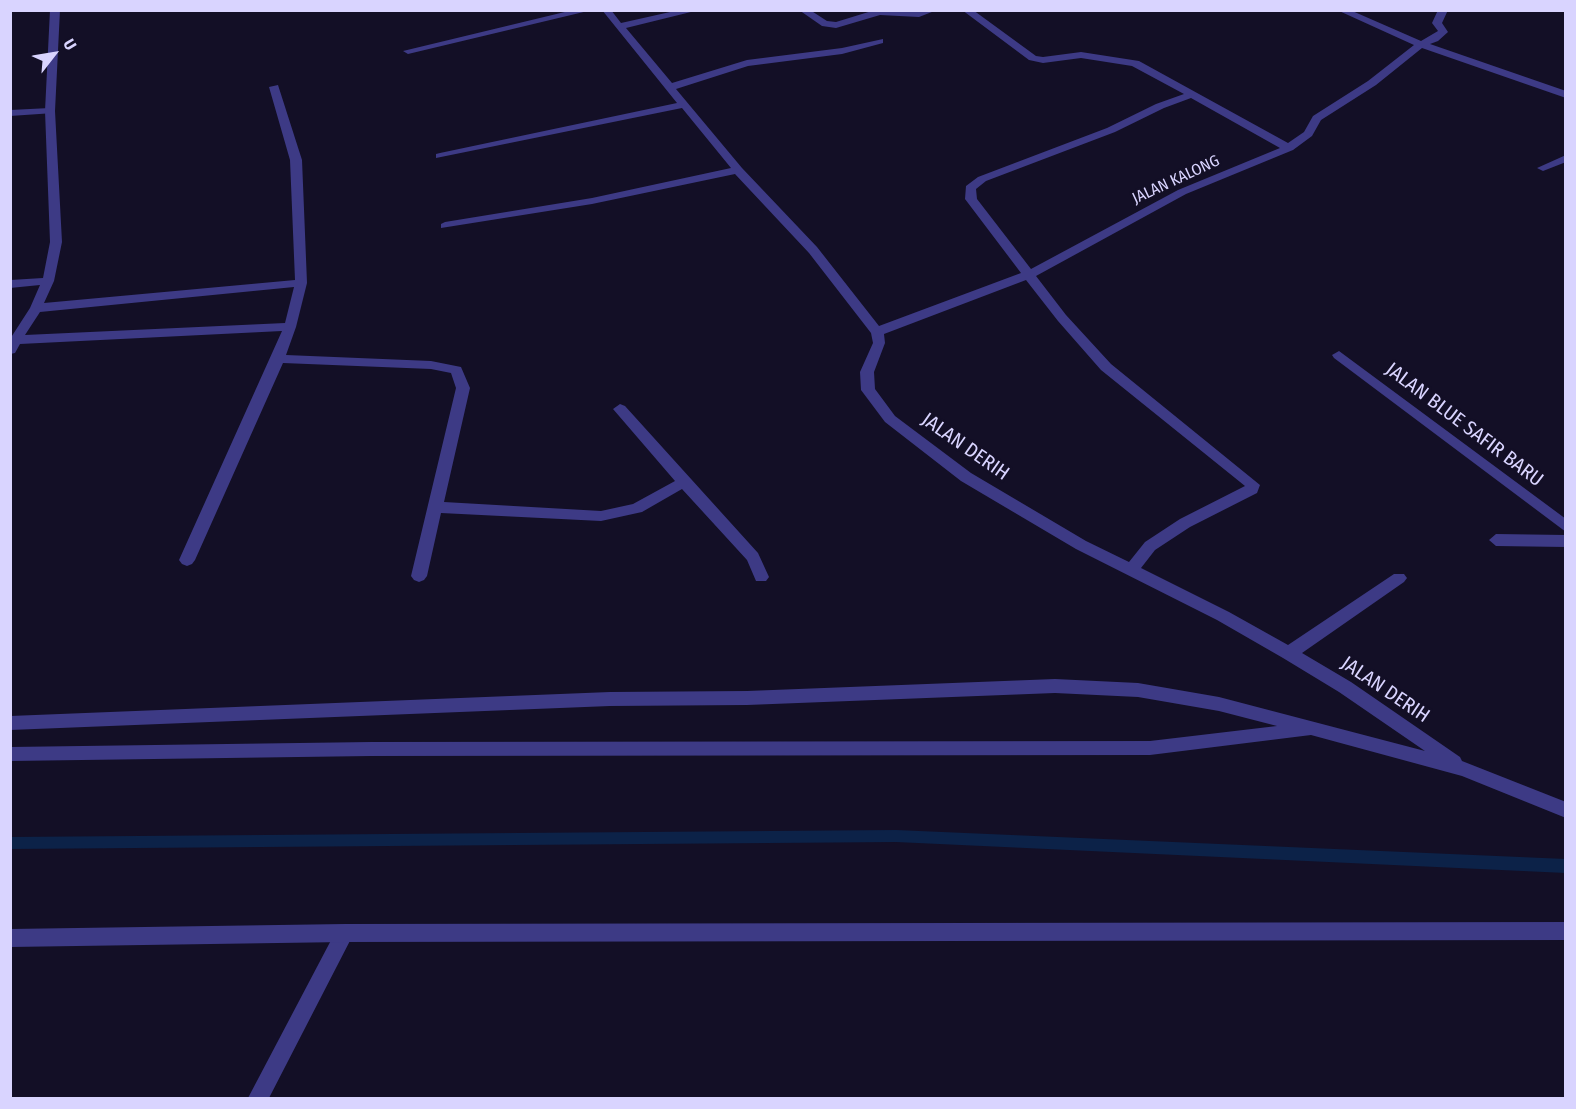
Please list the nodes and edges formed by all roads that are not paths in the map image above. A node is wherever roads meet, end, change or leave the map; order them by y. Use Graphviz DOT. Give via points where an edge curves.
graph roads {
  1 [pos="55,10"];
  2 [pos="588,10"];
  3 [pos="606,10"];
  4 [pos="694,10"];
  5 [pos="803,10"];
  6 [pos="933,10"];
  7 [pos="966,10"];
  8 [pos="1341,10"];
  9 [pos="1444,10"];
  10 [pos="619,26"];
  11 [pos="880,41"];
  12 [pos="1421,44"];
  13 [pos="408,51"];
  14 [pos="274,87"];
  15 [pos="670,87"];
  16 [pos="1566,94"];
  17 [pos="1191,95"];
  18 [pos="684,105"];
  19 [pos="50,111"];
  20 [pos="10,113"];
  21 [pos="1289,148"];
  22 [pos="440,156"];
  23 [pos="1566,158"];
  24 [pos="1544,168"];
  25 [pos="738,170"];
  26 [pos="445,226"];
  27 [pos="1028,275"];
  28 [pos="48,281"];
  29 [pos="10,284"];
  30 [pos="301,284"];
  31 [pos="36,308"];
  32 [pos="290,327"];
  33 [pos="877,332"];
  34 [pos="13,345"];
  35 [pos="1339,355"];
  36 [pos="278,359"];
  37 [pos="620,409"];
  38 [pos="684,482"];
  39 [pos="437,507"];
  40 [pos="1566,526"];
  41 [pos="1496,540"];
  42 [pos="1566,542"];
  43 [pos="187,560"];
  44 [pos="1131,570"];
  45 [pos="418,576"];
  46 [pos="761,576"];
  47 [pos="1399,578"];
  48 [pos="1289,653"];
  49 [pos="10,723"];
  50 [pos="1312,729"];
  51 [pos="10,753"];
  52 [pos="1464,769"];
  53 [pos="1566,810"];
  54 [pos="1566,931"];
  55 [pos="345,933"];
  56 [pos="10,938"];
  57 [pos="258,1098"];
  1 -- 19 [label="street"];
  2 -- 13 [label="street"];
  3 -- 10 [label="street"];
  4 -- 10 [label="street"];
  5 -- 6 [label="street" via="825,24 836,25 880,12 919,14"];
  7 -- 17 [label="street" via="1033,58 1081,55 1135,63"];
  8 -- 12 [label="street"];
  9 -- 12 [label="street, JALAN KALONG" via="1437,23 1443,32"];
  10 -- 15 [label="street"];
  11 -- 15 [label="street" via="842,51 747,63"];
  12 -- 16 [label="street"];
  12 -- 21 [label="street, JALAN KALONG" via="1372,83 1317,118 1308,134"];
  14 -- 30 [label="street" via="296,160"];
  15 -- 18 [label="street"];
  17 -- 21 [label="street"];
  17 -- 27 [label="street" via="982,179 970,188 971,199"];
  18 -- 22 [label="street"];
  18 -- 25 [label="street"];
  19 -- 20 [label="street"];
  19 -- 28 [label="street" via="56,242"];
  21 -- 27 [label="street, JALAN KALONG" via="1182,192"];
  23 -- 24 [label="street"];
  25 -- 26 [label="street" via="592,201"];
  25 -- 33 [label="street" via="813,250"];
  27 -- 33 [label="street, JALAN KALONG"];
  27 -- 44 [label="street" via="1106,367 1253,485 1150,546"];
  28 -- 29 [label="street"];
  28 -- 31 [label="street"];
  30 -- 31 [label="street"];
  30 -- 32 [label="street"];
  31 -- 34 [label="street"];
  32 -- 34 [label="street"];
  32 -- 36 [label="street"];
  33 -- 44 [label="street, JALAN DERIH" via="879,344 867,372 868,390 890,419 966,477"];
  35 -- 40 [label="street, JALAN BLUE SAFIR BARU"];
  36 -- 39 [label="street" via="431,365 456,370 463,388"];
  36 -- 43 [label="street"];
  37 -- 38 [label="street"];
  38 -- 39 [label="street" via="637,508 601,516"];
  38 -- 46 [label="street" via="753,556"];
  39 -- 45 [label="street"];
  41 -- 42 [label="street"];
  44 -- 48 [label="street, JALAN DERIH"];
  47 -- 48 [label="street"];
  48 -- 52 [label="street, JALAN DERIH"];
  49 -- 50 [label="street" via="1055,686 1138,690 1218,704"];
  50 -- 51 [label="street" via="1150,748"];
  50 -- 52 [label="street"];
  52 -- 53 [label="street"];
  54 -- 55 [label="street"];
  55 -- 56 [label="street"];
  55 -- 57 [label="street"];
}
